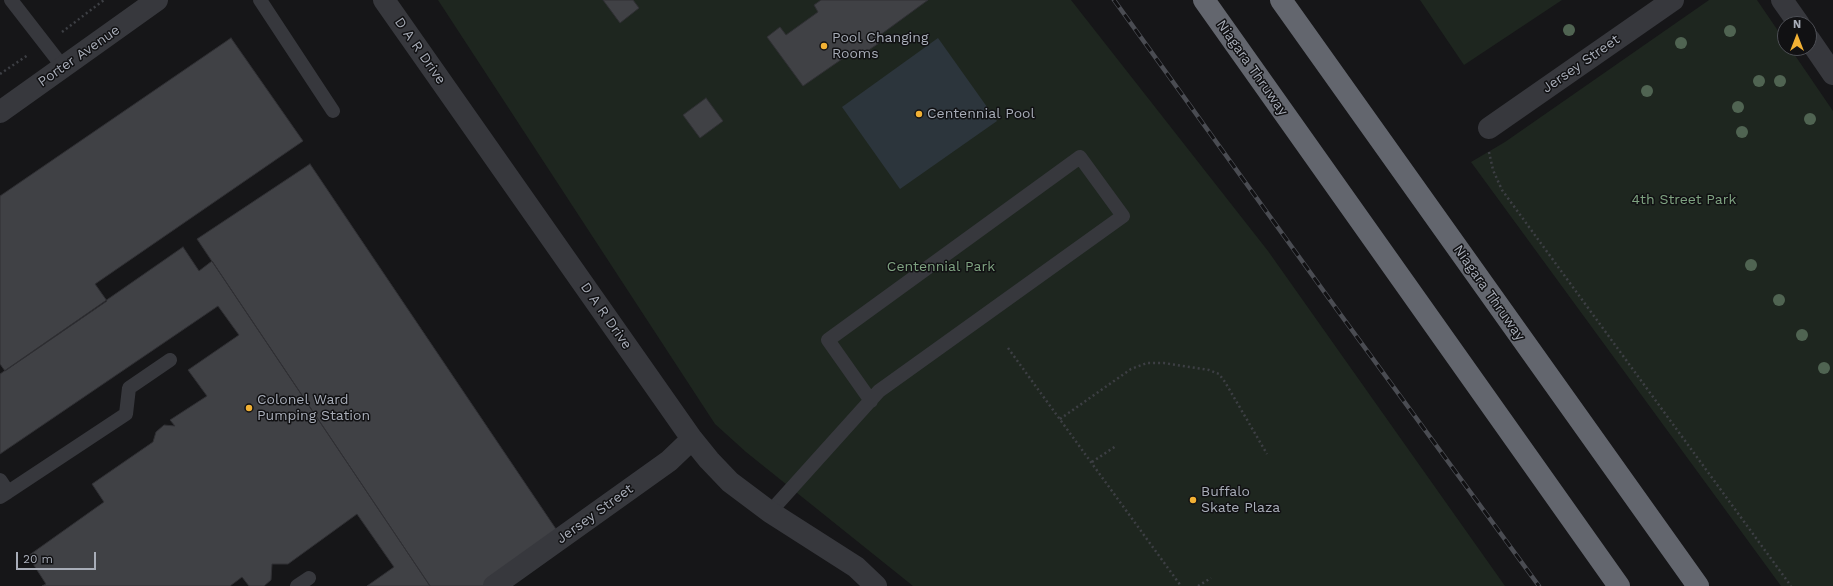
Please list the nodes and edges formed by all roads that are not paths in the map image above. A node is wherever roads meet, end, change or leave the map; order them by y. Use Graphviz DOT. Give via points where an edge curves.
graph roads {
  1 [pos="12,0"];
  2 [pos="157,0"];
  3 [pos="260,0"];
  4 [pos="384,0"];
  5 [pos="1204,0"];
  6 [pos="1281,0"];
  7 [pos="1673,0"];
  8 [pos="1782,0"];
  9 [pos="1793,16"];
  10 [pos="1817,51"];
  11 [pos="63,67"];
  12 [pos="1833,74"];
  13 [pos="333,110"];
  14 [pos="0,112"];
  15 [pos="1490,128"];
  16 [pos="170,360"];
  17 [pos="871,401"];
  18 [pos="692,439"];
  19 [pos="0,480"];
  20 [pos="4,494"];
  21 [pos="770,512"];
  22 [pos="309,578"];
  23 [pos="297,586"];
  24 [pos="494,586"];
  25 [pos="876,586"];
  26 [pos="1619,586"];
  27 [pos="1698,586"];
  1 -- 11 [label="lane"];
  2 -- 11 [label="street, Porter Avenue"];
  3 -- 13 [label="lane"];
  4 -- 18 [label="street, D A R Drive"];
  5 -- 26 [label="highway, Niagara Thruway"];
  6 -- 27 [label="highway, Niagara Thruway"];
  7 -- 15 [label="street, Jersey Street"];
  8 -- 9 [label="street"];
  10 -- 12 [label="street"];
  11 -- 14 [label="street, Porter Avenue"];
  16 -- 20 [label="lane" via="129,388 126,414"];
  17 -- 17 [label="lane" via="879,391 1123,216 1080,157 828,340"];
  17 -- 21 [label="lane"];
  18 -- 21 [label="street, D A R Drive" via="730,482"];
  18 -- 24 [label="street, Jersey Street" via="669,461"];
  19 -- 20 [label="lane"];
  21 -- 25 [label="street, D A R Drive" via="856,567"];
  22 -- 23 [label="lane"];
}
